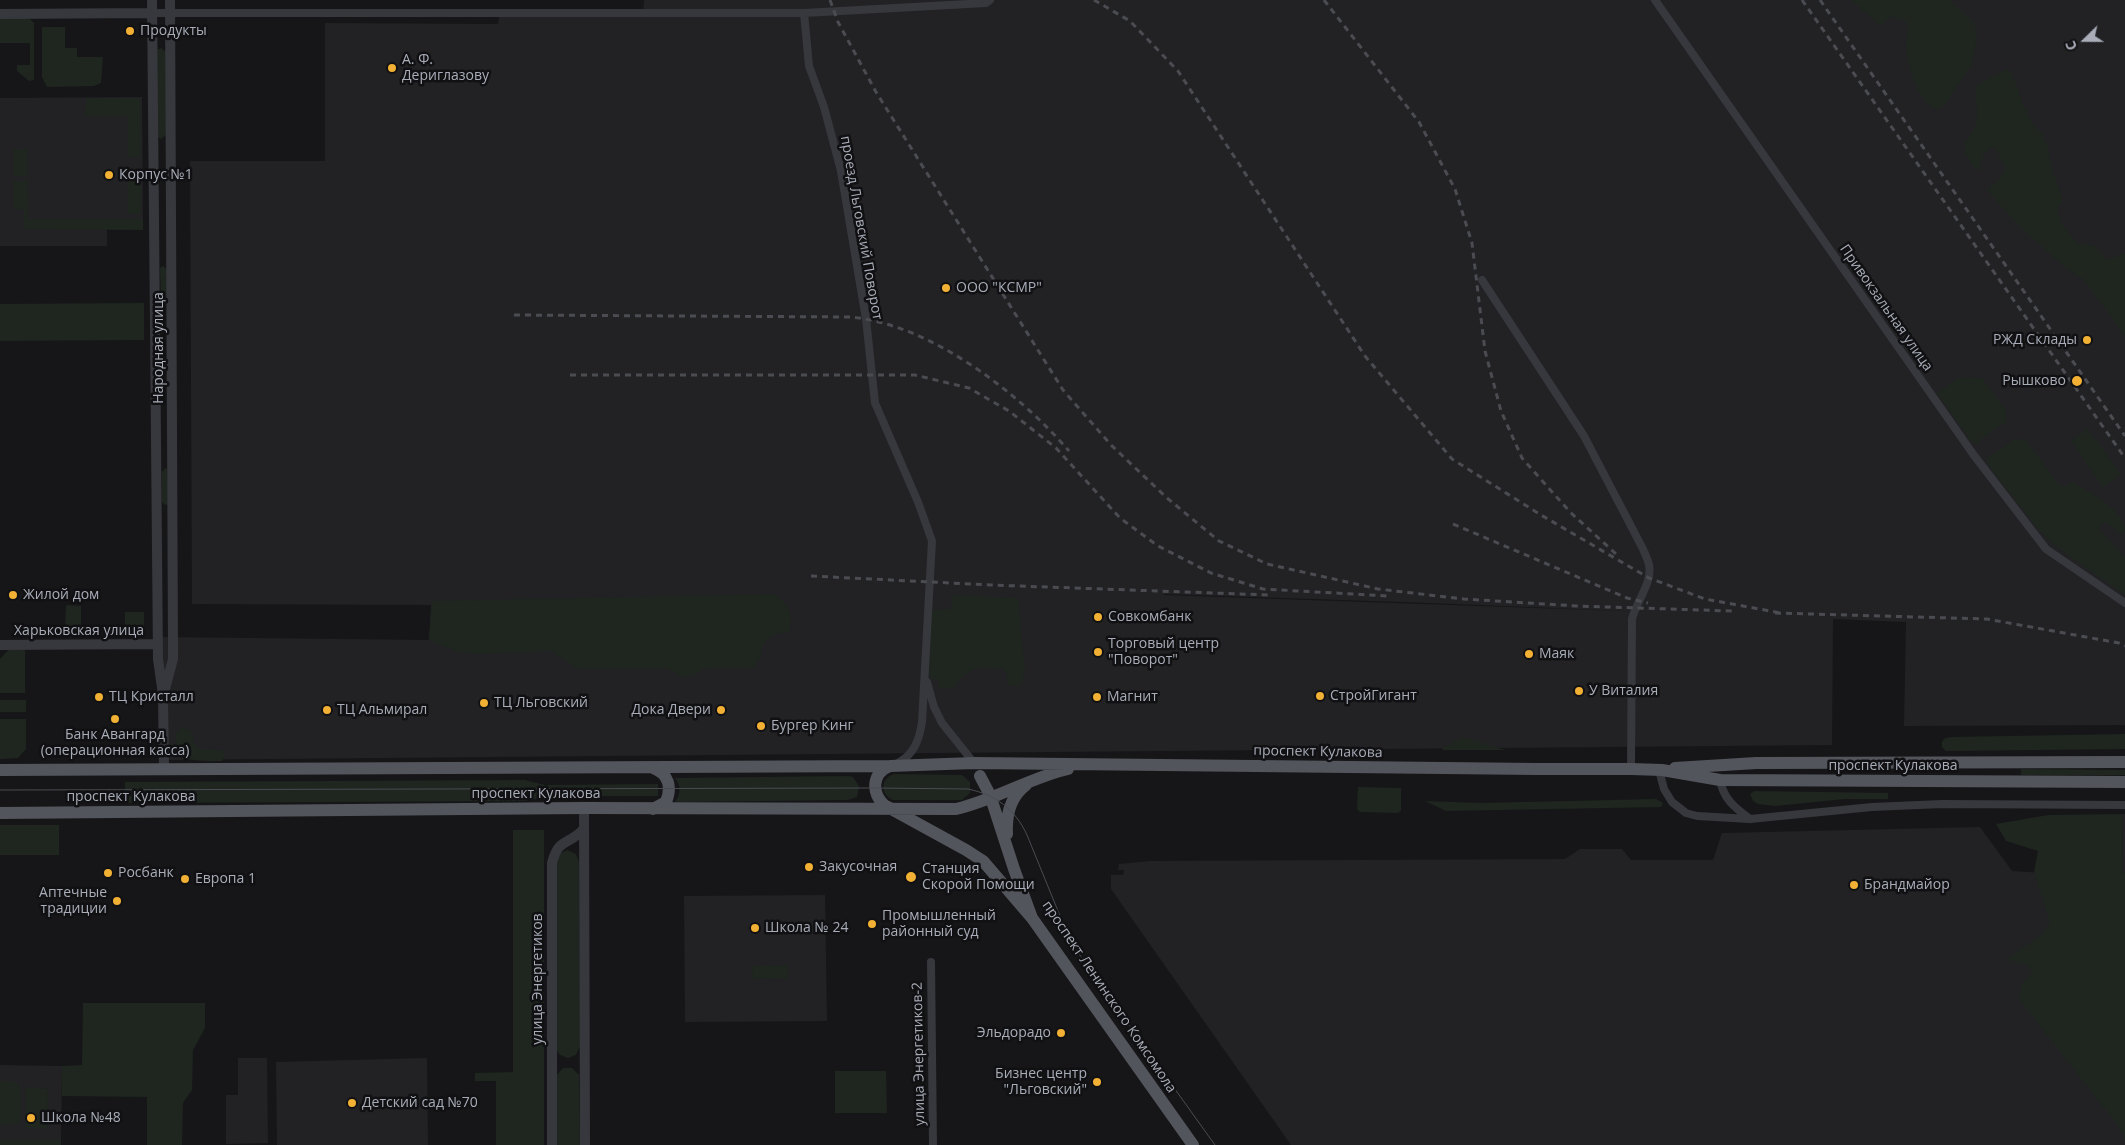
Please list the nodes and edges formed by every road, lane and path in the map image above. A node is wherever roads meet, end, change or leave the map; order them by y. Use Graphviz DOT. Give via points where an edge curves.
graph roads {
  1 [pos="152,0"];
  2 [pos="170,0"];
  3 [pos="990,0"];
  4 [pos="1655,0"];
  5 [pos="152,13"];
  6 [pos="170,13"];
  7 [pos="804,13"];
  8 [pos="0,14"];
  9 [pos="1482,280"];
  10 [pos="2125,603"];
  11 [pos="158,644"];
  12 [pos="0,645"];
  13 [pos="173,646"];
  14 [pos="925,672"];
  15 [pos="164,695"];
  16 [pos="2125,762"];
  17 [pos="974,763"];
  18 [pos="1085,765"];
  19 [pos="1719,765"];
  20 [pos="890,766"];
  21 [pos="651,768"];
  22 [pos="164,769"];
  23 [pos="1631,769"];
  24 [pos="0,770"];
  25 [pos="1661,770"];
  26 [pos="980,776"];
  27 [pos="1035,778"];
  28 [pos="1720,780"];
  29 [pos="2125,782"];
  30 [pos="991,798"];
  31 [pos="2125,805"];
  32 [pos="584,808"];
  33 [pos="891,809"];
  34 [pos="956,809"];
  35 [pos="650,810"];
  36 [pos="0,813"];
  37 [pos="1750,819"];
  38 [pos="584,829"];
  39 [pos="1014,869"];
  40 [pos="1032,918"];
  41 [pos="930,962"];
  42 [pos="552,1145"];
  43 [pos="585,1145"];
  44 [pos="933,1145"];
  45 [pos="1192,1145"];
  1 -- 5 [label="street, Народная улица"];
  2 -- 6 [label="street, Народная улица"];
  3 -- 7 [label="street" via="944,6"];
  4 -- 10 [label="street, Привокзальная улица" via="1973,454 2046,549"];
  5 -- 6 [label="street"];
  5 -- 8 [label="street"];
  5 -- 11 [label="street, Народная улица"];
  6 -- 7 [label="street"];
  6 -- 13 [label="street, Народная улица"];
  7 -- 14 [label="street, проезд Льговский Поворот" via="809,66 841,171 866,319 875,403 932,541"];
  9 -- 23 [label="street" via="1584,436 1649,566 1649,578 1632,619"];
  11 -- 12 [label="street, Харьковская улица"];
  11 -- 13 [label="street, Харьковская улица" via="166,639"];
  11 -- 15 [label="street, Народная улица"];
  13 -- 15 [label="street, Народная улица" via="173,660"];
  14 -- 17 [label="street" via="934,707 942,723"];
  14 -- 20 [label="street, проезд Льговский Поворот" via="920,738 906,758"];
  15 -- 22 [label="street, Народная улица"];
  16 -- 19 [label="main road, проспект Кулакова"];
  17 -- 18 [label="main road, проспект Кулакова"];
  17 -- 20 [label="main road, проспект Кулакова"];
  17 -- 26 [label="main road, проспект Ленинского Комсомола"];
  18 -- 23 [label="main road, проспект Кулакова"];
  18 -- 27 [label="main road"];
  19 -- 25 [label="main road, проспект Кулакова"];
  19 -- 28 [label="street"];
  20 -- 21 [label="main road, проспект Кулакова"];
  20 -- 33 [label="main road" via="878,774 875,788 878,800"];
  21 -- 22 [label="main road, проспект Кулакова"];
  21 -- 35 [label="main road" via="665,776 670,791 666,802"];
  22 -- 24 [label="main road, проспект Кулакова"];
  23 -- 25 [label="main road, проспект Кулакова"];
  25 -- 28 [label="main road, проспект Кулакова"];
  25 -- 37 [label="street" via="1664,789 1672,802 1686,813"];
  26 -- 30 [label="main road, проспект Ленинского Комсомола"];
  26 -- 34 [label="main road" via="982,790 977,799"];
  27 -- 30 [label="main road"];
  27 -- 39 [label="main road" via="1022,788 1010,806 1007,831"];
  28 -- 29 [label="main road, проспект Кулакова"];
  28 -- 37 [label="street" via="1727,799"];
  30 -- 34 [label="main road"];
  30 -- 39 [label="main road, проспект Ленинского Комсомола"];
  31 -- 37 [label="street" via="1942,804"];
  32 -- 35 [label="main road, проспект Кулакова"];
  32 -- 36 [label="main road, проспект Кулакова"];
  32 -- 38 [label="street"];
  33 -- 34 [label="main road"];
  33 -- 35 [label="main road, проспект Кулакова"];
  33 -- 40 [label="main road, проспект Кулакова" via="983,861"];
  38 -- 42 [label="street, улица Энергетиков" via="573,839 560,844 552,863"];
  38 -- 43 [label="street"];
  39 -- 40 [label="main road, проспект Ленинского Комсомола"];
  40 -- 45 [label="main road, проспект Ленинского Комсомола"];
  41 -- 44 [label="street, улица Энергетиков-2"];
}
